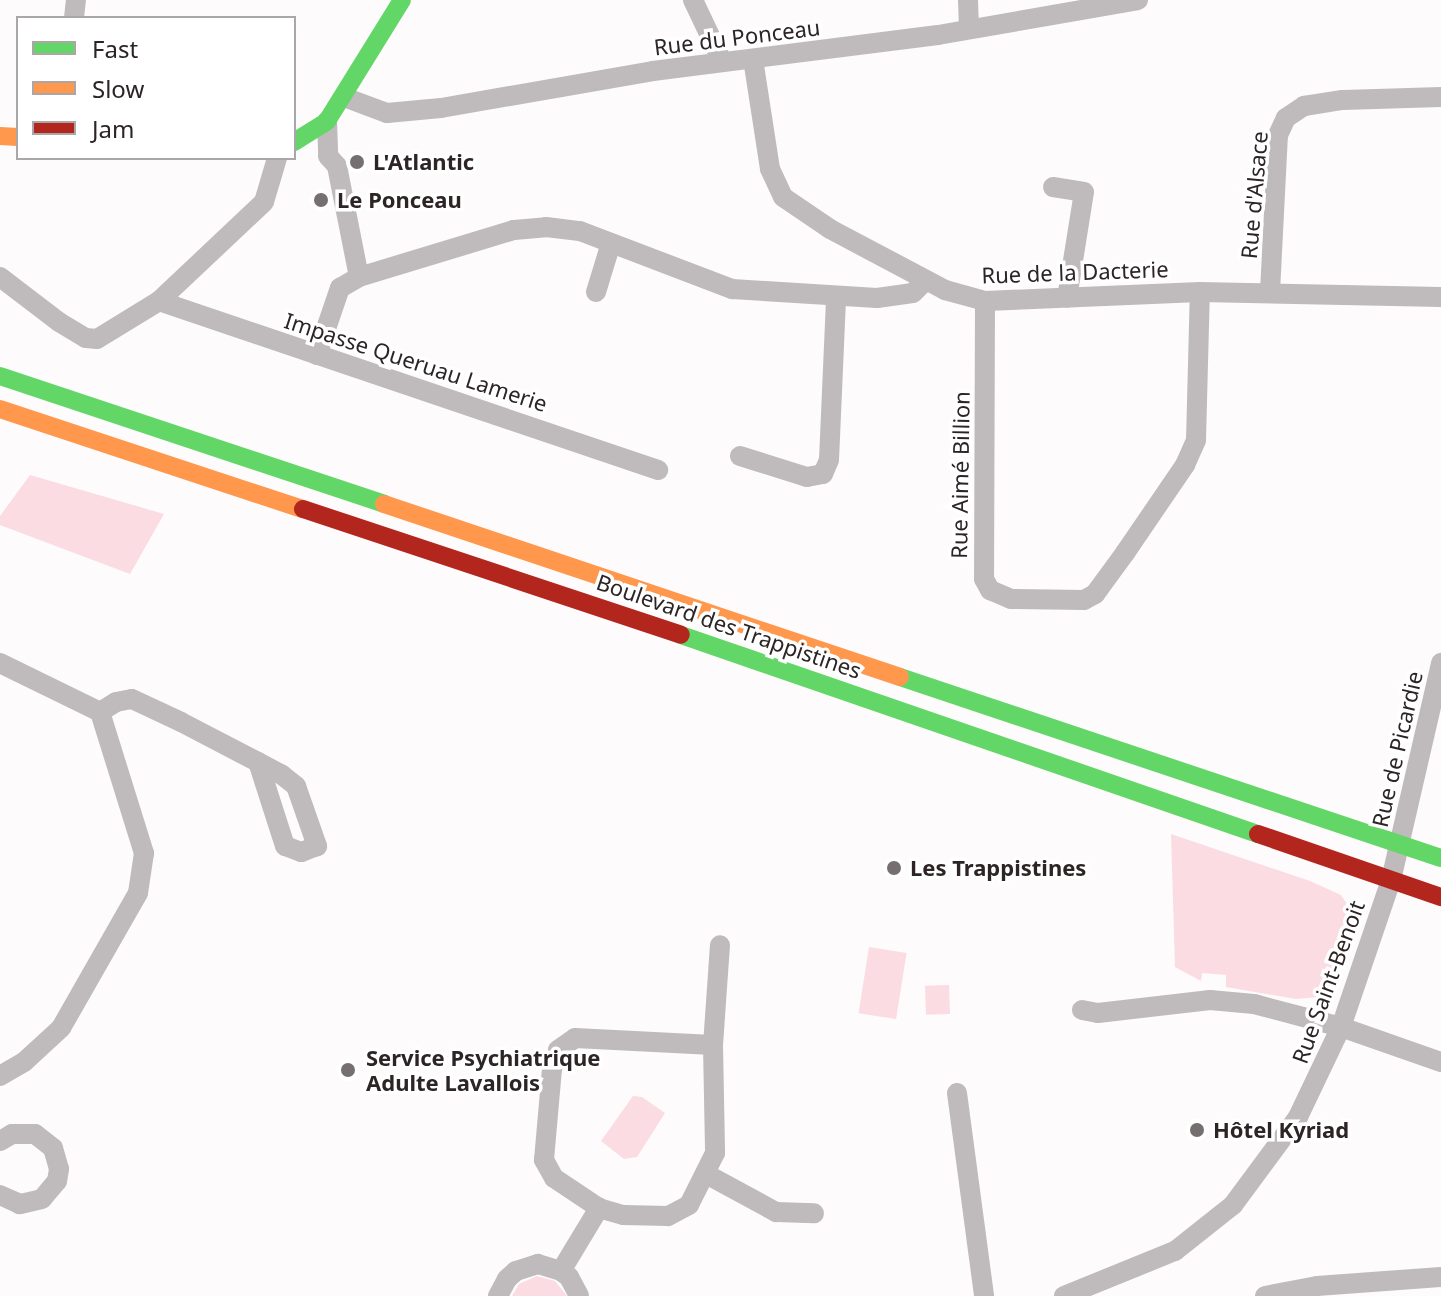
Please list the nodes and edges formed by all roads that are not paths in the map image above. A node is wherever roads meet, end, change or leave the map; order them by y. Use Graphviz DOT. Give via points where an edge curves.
graph roads {
  1 [pos="402,0"];
  2 [pos="693,0"];
  3 [pos="968,0"];
  4 [pos="1138,0"];
  5 [pos="969,29"];
  6 [pos="753,59"];
  7 [pos="722,61"];
  8 [pos="344,97"];
  9 [pos="1441,97"];
  10 [pos="327,121"];
  11 [pos="296,141"];
  12 [pos="276,160"];
  13 [pos="1053,187"];
  14 [pos="611,243"];
  15 [pos="0,277"];
  16 [pos="359,277"];
  17 [pos="925,281"];
  18 [pos="596,292"];
  19 [pos="1200,292"];
  20 [pos="1270,292"];
  21 [pos="836,297"];
  22 [pos="1441,297"];
  23 [pos="1067,298"];
  24 [pos="159,301"];
  25 [pos="985,301"];
  26 [pos="317,355"];
  27 [pos="0,376"];
  28 [pos="0,409"];
  29 [pos="740,456"];
  30 [pos="658,470"];
  31 [pos="0,663"];
  32 [pos="1441,663"];
  33 [pos="100,712"];
  34 [pos="258,762"];
  35 [pos="1401,845"];
  36 [pos="1441,858"];
  37 [pos="1391,880"];
  38 [pos="1441,897"];
  39 [pos="720,945"];
  40 [pos="1082,1010"];
  41 [pos="1341,1027"];
  42 [pos="713,1045"];
  43 [pos="1441,1062"];
  44 [pos="0,1076"];
  45 [pos="957,1093"];
  46 [pos="0,1140"];
  47 [pos="706,1174"];
  48 [pos="0,1195"];
  49 [pos="599,1208"];
  50 [pos="814,1213"];
  51 [pos="561,1271"];
  52 [pos="1441,1277"];
  53 [pos="498,1296"];
  54 [pos="579,1296"];
  55 [pos="984,1296"];
  56 [pos="1064,1296"];
  57 [pos="1265,1296"];
  1 -- 8 [label="main road"];
  2 -- 7 [label="street"];
  3 -- 5 [label="street"];
  4 -- 5 [label="street, Rue du Ponceau"];
  5 -- 6 [label="street, Rue du Ponceau"];
  6 -- 7 [label="street, Rue du Ponceau"];
  6 -- 17 [label="street, Rue de la Dacterie" via="770,169 783,197"];
  7 -- 8 [label="street, Rue du Ponceau" via="387,113"];
  8 -- 10 [label="main road"];
  9 -- 20 [label="street, Rue d'Alsace" via="1330,102 1304,106 1286,118 1278,135"];
  10 -- 11 [label="main road"];
  10 -- 16 [label="street" via="328,156 337,166"];
  12 -- 24 [label="street" via="264,202"];
  13 -- 23 [label="street" via="1084,192"];
  14 -- 16 [label="street" via="580,231 514,230"];
  14 -- 18 [label="street"];
  14 -- 21 [label="street" via="732,289"];
  15 -- 24 [label="street" via="86,338 97,339"];
  16 -- 26 [label="street" via="340,288"];
  17 -- 21 [label="street" via="913,293"];
  17 -- 25 [label="street, Rue de la Dacterie"];
  19 -- 20 [label="street, Rue de la Dacterie"];
  19 -- 23 [label="street, Rue de la Dacterie"];
  19 -- 25 [label="street, Rue Aimé Billion" via="1196,440 1133,541 1095,594 1084,600 1011,599 990,590 984,579"];
  20 -- 22 [label="street, Rue de la Dacterie"];
  21 -- 29 [label="street" via="829,460 823,474 807,477"];
  23 -- 25 [label="street, Rue de la Dacterie"];
  24 -- 26 [label="street, Impasse Queruau Lamerie"];
  26 -- 30 [label="street, Impasse Queruau Lamerie"];
  27 -- 35 [label="main road, Boulevard des Trappistines"];
  28 -- 37 [label="main road, Boulevard des Trappistines" via="767,663"];
  31 -- 33 [label="street"];
  32 -- 35 [label="street, Rue de Picardie"];
  33 -- 34 [label="street" via="132,699"];
  33 -- 44 [label="street" via="144,853 138,893 61,1028"];
  34 -- 34 [label="street" via="296,786 317,846 301,852 285,846"];
  35 -- 36 [label="main road, Boulevard des Trappistines"];
  35 -- 37 [label="street, Rue Saint-Benoit"];
  37 -- 38 [label="main road, Boulevard des Trappistines"];
  37 -- 41 [label="street, Rue Saint-Benoit"];
  39 -- 42 [label="street"];
  40 -- 41 [label="street" via="1098,1013 1210,1000 1254,1004"];
  41 -- 43 [label="street"];
  41 -- 56 [label="street, Rue Saint-Benoit" via="1298,1117 1233,1205 1175,1251"];
  42 -- 47 [label="street" via="715,1153"];
  42 -- 49 [label="street" via="575,1038 558,1050 544,1160 554,1178"];
  45 -- 55 [label="street"];
  46 -- 48 [label="street" via="23,1132 45,1139 59,1169 57,1181 42,1199 20,1204"];
  47 -- 49 [label="street" via="689,1205 668,1216 623,1215"];
  47 -- 50 [label="street" via="776,1212"];
  49 -- 51 [label="street"];
  51 -- 53 [label="street" via="526,1266 507,1279"];
  51 -- 54 [label="street"];
  52 -- 57 [label="street" via="1317,1286"];
}
